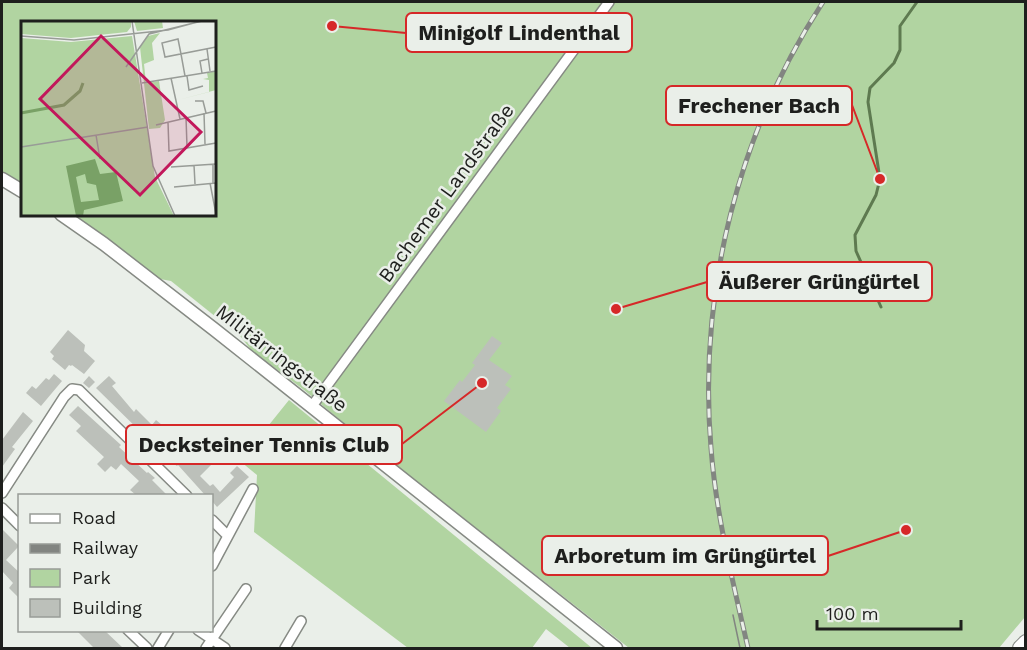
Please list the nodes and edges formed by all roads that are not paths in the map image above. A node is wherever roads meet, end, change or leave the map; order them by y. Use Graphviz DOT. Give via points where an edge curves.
graph roads {
  1 [pos="609,2"];
  2 [pos="2,179"];
  3 [pos="21,190"];
  4 [pos="64,216"];
  5 [pos="312,406"];
  6 [pos="253,489"];
  7 [pos="2,493"];
  8 [pos="186,494"];
  9 [pos="2,508"];
  10 [pos="213,521"];
  11 [pos="18,524"];
  12 [pos="228,536"];
  13 [pos="213,564"];
  14 [pos="246,589"];
  15 [pos="301,621"];
  16 [pos="130,632"];
  17 [pos="169,632"];
  18 [pos="201,632"];
  19 [pos="211,639"];
  20 [pos="1026,642"];
  21 [pos="147,648"];
  22 [pos="158,648"];
  23 [pos="206,648"];
  24 [pos="225,648"];
  25 [pos="285,648"];
  26 [pos="616,648"];
  27 [pos="1020,648"];
  1 -- 5 [label="street, Bachemer Landstraße"];
  2 -- 3 [label="main road"];
  4 -- 5 [label="main road, Militärringstraße"];
  5 -- 26 [label="main road, Militärringstraße"];
  6 -- 12 [label="street"];
  7 -- 8 [label="street" via="72,389 79,390"];
  9 -- 11 [label="street"];
  10 -- 12 [label="street"];
  12 -- 13 [label="street"];
  14 -- 19 [label="street"];
  15 -- 25 [label="street"];
  16 -- 21 [label="street"];
  17 -- 22 [label="street"];
  18 -- 19 [label="street"];
  19 -- 23 [label="street"];
  19 -- 24 [label="street"];
  20 -- 27 [label="main road"];
}
